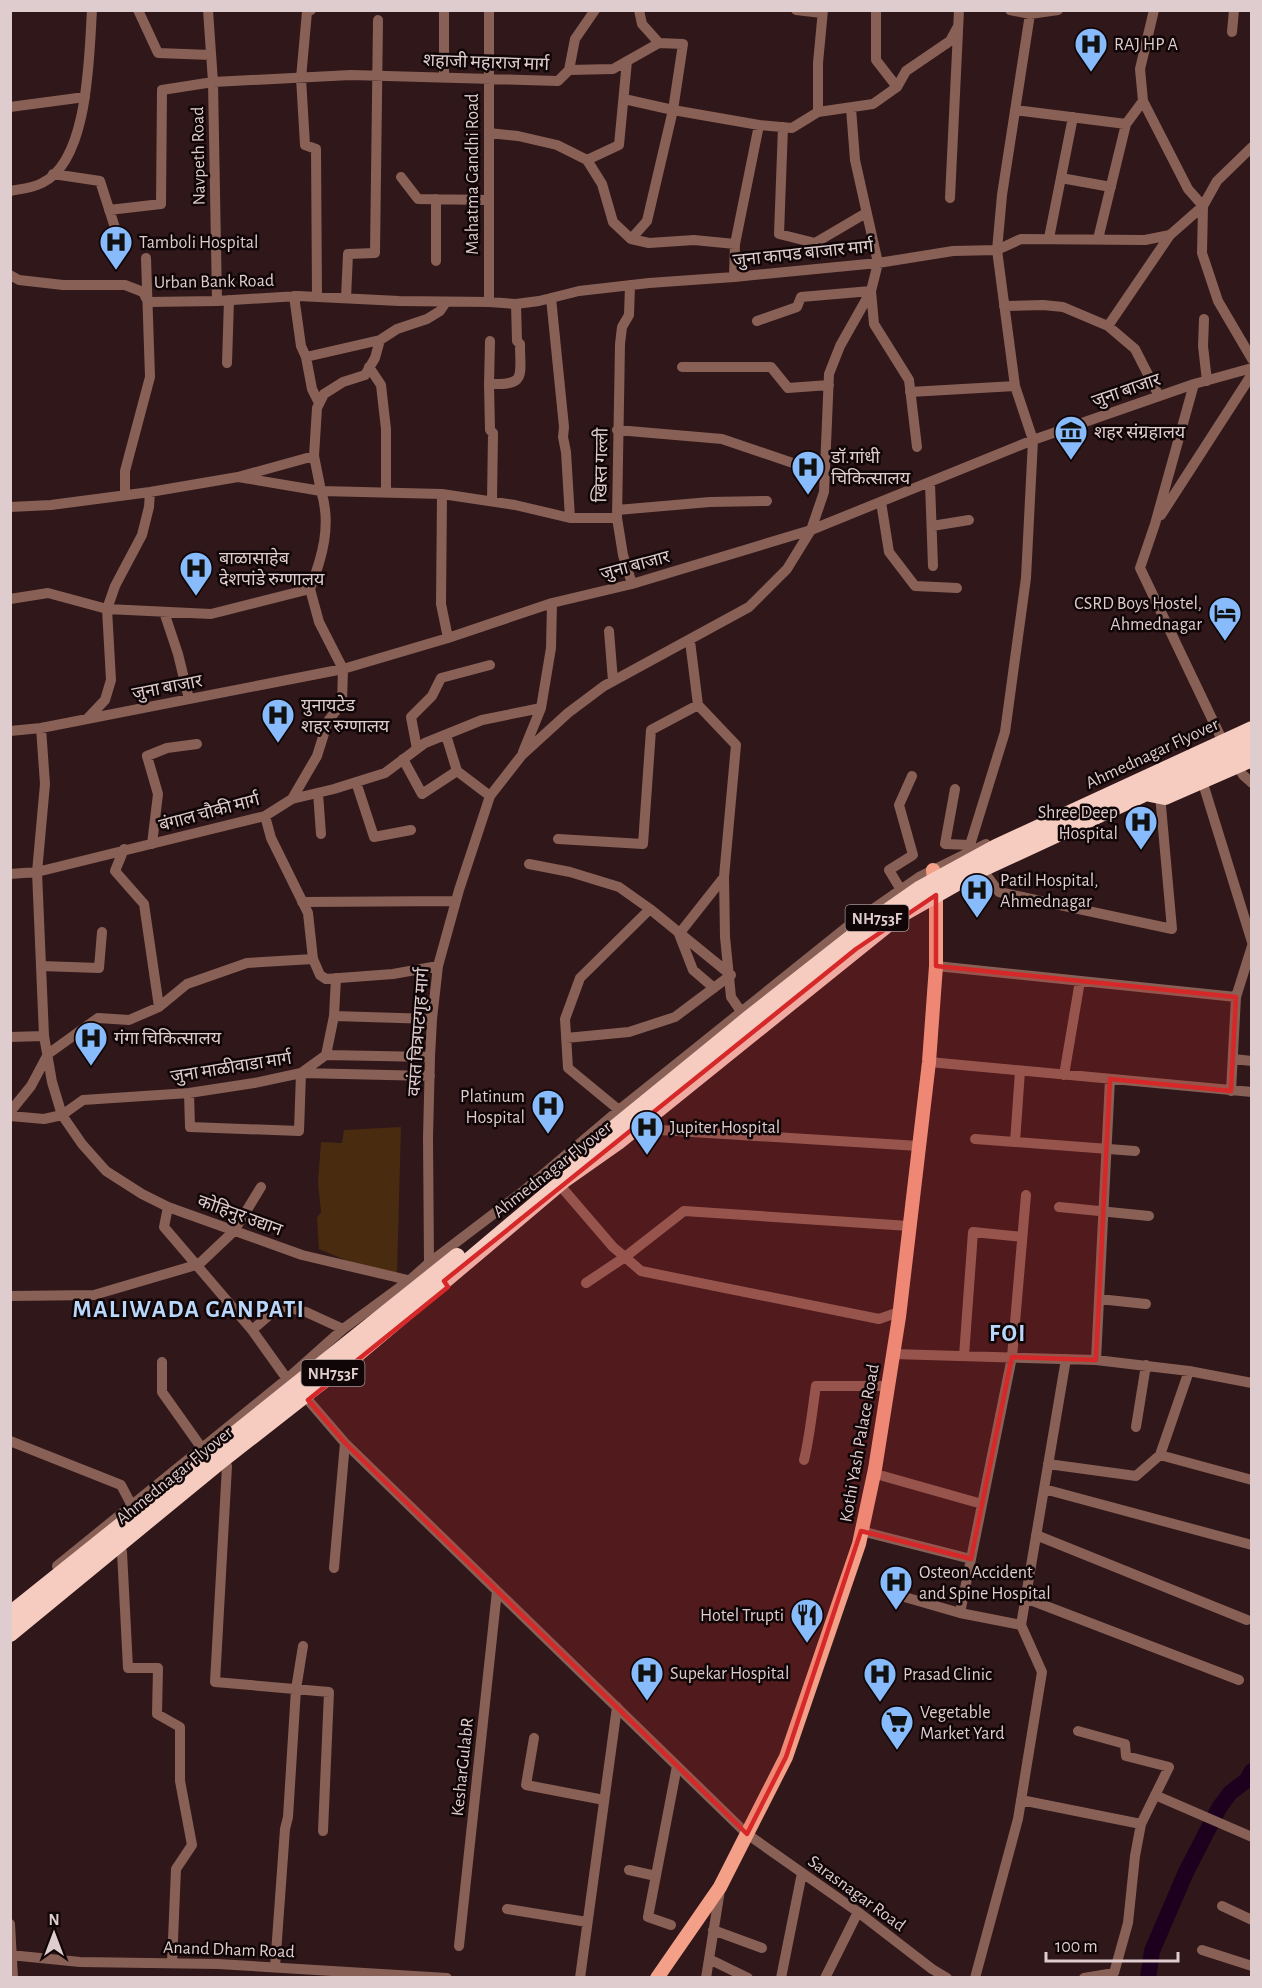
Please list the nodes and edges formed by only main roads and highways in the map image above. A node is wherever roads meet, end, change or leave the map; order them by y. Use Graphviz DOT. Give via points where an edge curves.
graph roads {
  1 [pos="1251,720"];
  2 [pos="1251,729"];
  3 [pos="1251,744"];
  4 [pos="1246,759"];
  5 [pos="1141,787"];
  6 [pos="933,870"];
  7 [pos="10,1614"];
  8 [pos="10,1634"];
  9 [pos="657,1977"];
  1 -- 5 [label="highway" via="1148,766"];
  2 -- 5 [label="highway, Ahmednagar Flyover / NH753F, bridge"];
  3 -- 5 [label="highway, Ahmednagar Flyover, bridge"];
  4 -- 5 [label="highway, bridge" via="1165,797"];
  5 -- 7 [label="highway, Ahmednagar Flyover / NH753F, bridge" via="955,868 867,926"];
  5 -- 8 [label="highway, Ahmednagar Flyover / NH753F, bridge" via="897,917 618,1142 564,1180 360,1352"];
  6 -- 9 [label="main road, Kothi Yash Palace Road" via="942,897 929,1062 893,1354 861,1531 786,1757 720,1887"];
}
